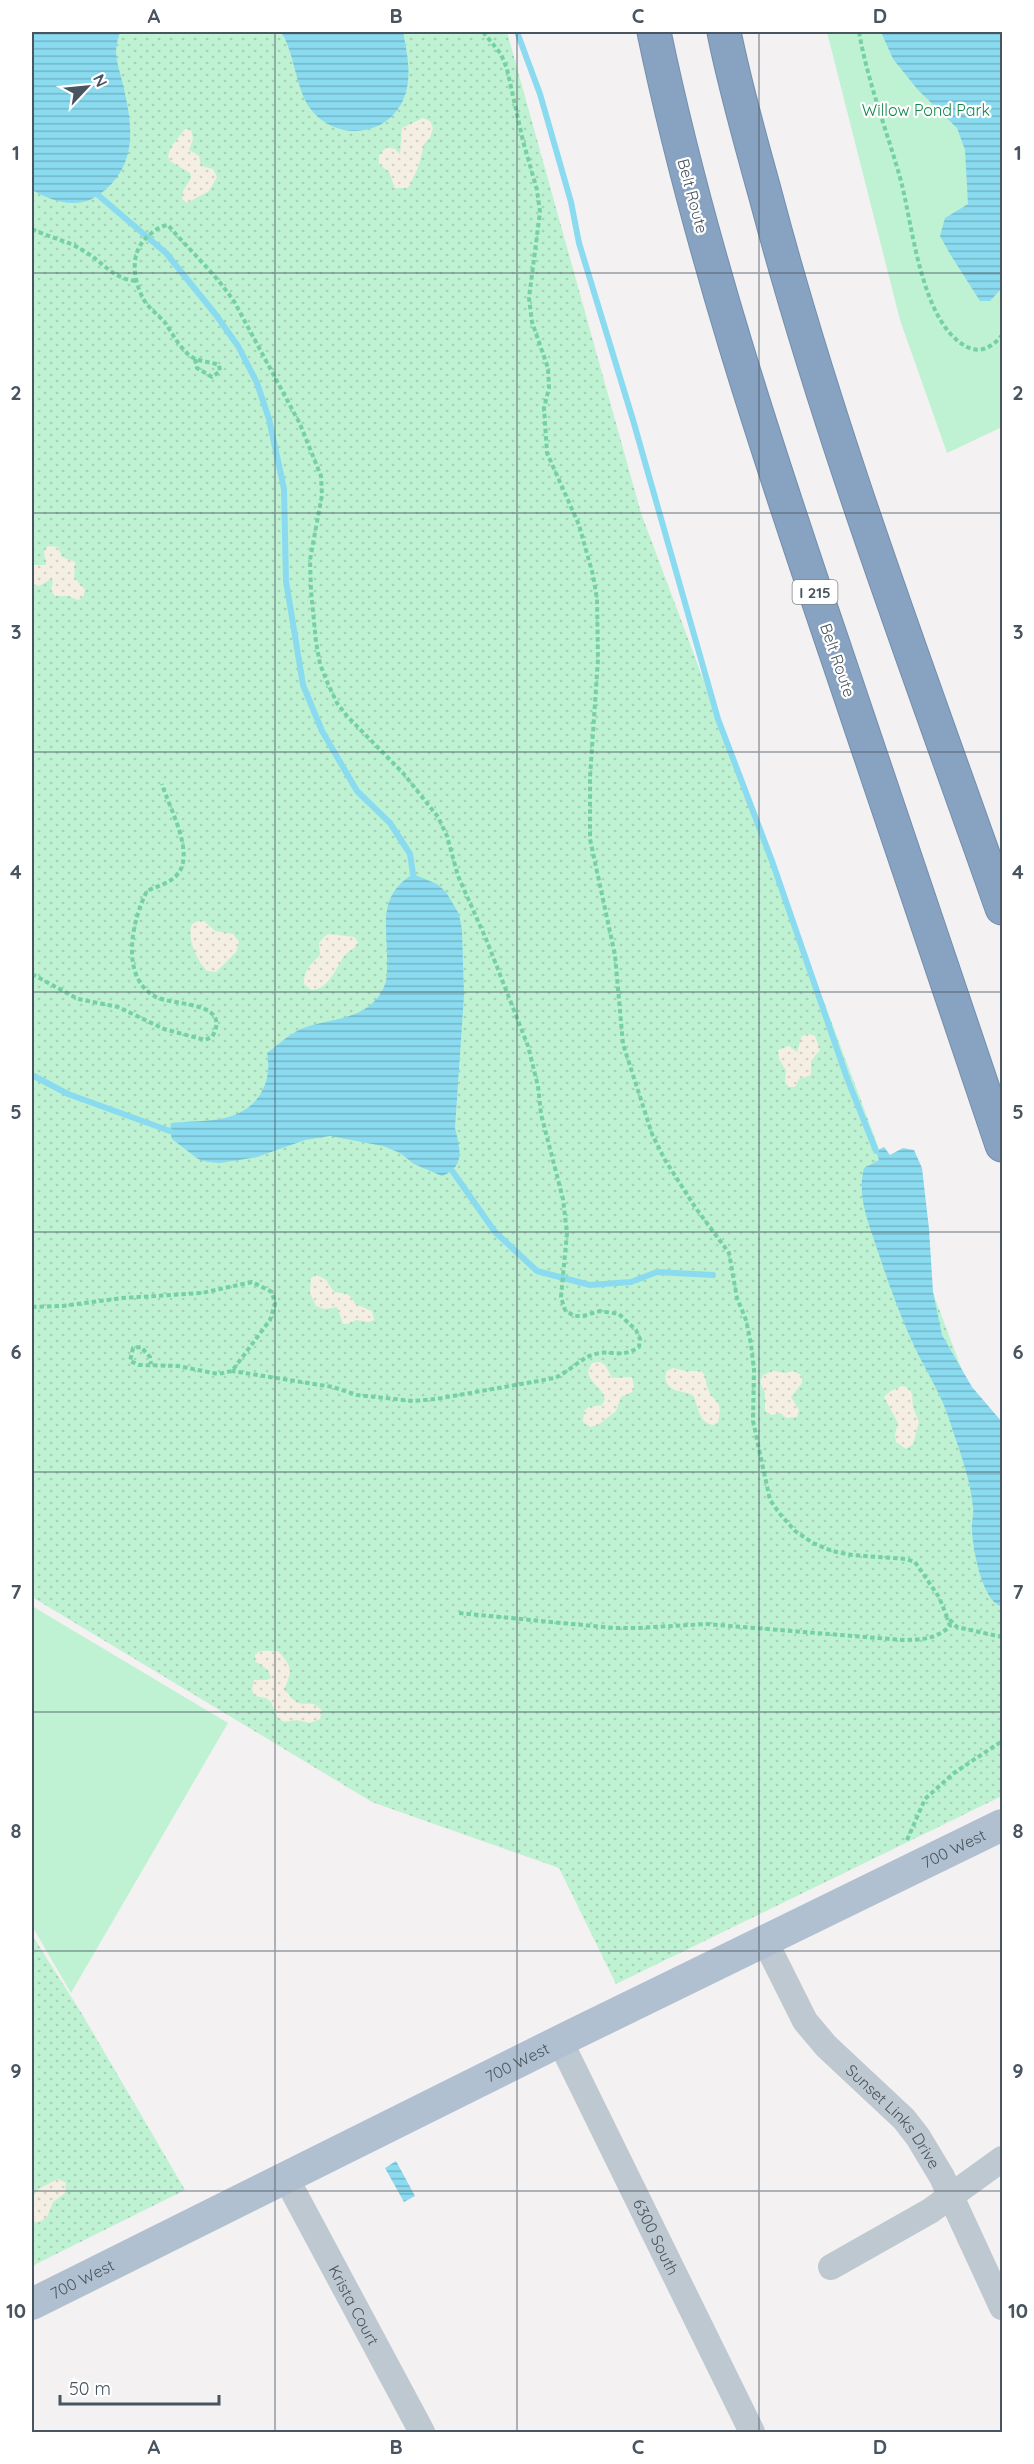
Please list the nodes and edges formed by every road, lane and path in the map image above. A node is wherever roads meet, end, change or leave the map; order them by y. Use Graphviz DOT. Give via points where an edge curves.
graph roads {
  1 [pos="483,32"];
  2 [pos="654,32"];
  3 [pos="724,32"];
  4 [pos="858,32"];
  5 [pos="32,229"];
  6 [pos="137,281"];
  7 [pos="1002,335"];
  8 [pos="195,359"];
  9 [pos="162,784"];
  10 [pos="1002,908"];
  11 [pos="32,974"];
  12 [pos="1002,1144"];
  13 [pos="32,1307"];
  14 [pos="151,1365"];
  15 [pos="232,1371"];
  16 [pos="459,1613"];
  17 [pos="947,1617"];
  18 [pos="1002,1637"];
  19 [pos="1002,1741"];
  20 [pos="1002,1825"];
  21 [pos="907,1840"];
  22 [pos="765,1941"];
  23 [pos="560,2041"];
  24 [pos="1002,2159"];
  25 [pos="286,2178"];
  26 [pos="950,2195"];
  27 [pos="831,2267"];
  28 [pos="32,2304"];
  29 [pos="1002,2307"];
  30 [pos="422,2433"];
  31 [pos="752,2433"];
  1 -- 17 [label="path" via="501,54 507,69 537,190 540,212 529,298 532,322 548,368 544,408 547,453 579,525 597,599 590,839 615,955 623,1044 652,1134 665,1160 729,1253 737,1298 752,1344 753,1421 770,1500 795,1530 813,1543 832,1551 915,1562 939,1597"];
  2 -- 12 [label="highway, Belt Route / I 215" via="711,264 785,503"];
  3 -- 10 [label="highway" via="789,286 840,447"];
  4 -- 7 [label="path" via="932,302 951,335 970,348 988,348"];
  5 -- 6 [label="path" via="84,250 111,273"];
  6 -- 8 [label="path" via="144,302 159,314"];
  6 -- 15 [label="path" via="136,252 147,237 168,225 224,286 300,424 321,476 322,495 310,561 312,618 320,664 337,703 438,817 528,1046 563,1199 567,1233 561,1297 565,1310 574,1316 600,1311 619,1314 640,1339 639,1347 628,1354 590,1355 555,1378 424,1400 366,1397 333,1387"];
  8 -- 8 [label="path" via="219,365 220,371 212,377 205,374 197,368"];
  9 -- 11 [label="path" via="182,840 184,860 176,876 147,891 138,908 132,946 134,968 145,989 156,997 212,1014 217,1020 212,1037 205,1040 185,1035 118,1007 78,999"];
  13 -- 15 [label="path" via="202,1293 252,1282 272,1292 274,1304 270,1320"];
  14 -- 14 [label="path" via="130,1361 133,1348 141,1347 150,1357"];
  14 -- 15 [label="path" via="218,1374"];
  16 -- 17 [label="path" via="613,1628 705,1624 876,1640 922,1640 941,1634 950,1626"];
  17 -- 18 [label="path" via="957,1627"];
  19 -- 21 [label="path" via="925,1798"];
  20 -- 22 [label="main road, 700 West"];
  22 -- 23 [label="main road, 700 West"];
  22 -- 26 [label="street, Sunset Links Drive" via="805,2021 904,2119 930,2156"];
  23 -- 25 [label="main road, 700 West"];
  23 -- 31 [label="street, 6300 South"];
  24 -- 26 [label="street"];
  25 -- 28 [label="main road, 700 West"];
  25 -- 30 [label="street, Krista Court"];
  26 -- 27 [label="street" via="930,2211"];
  26 -- 29 [label="street, Sunset Links Drive"];
}
